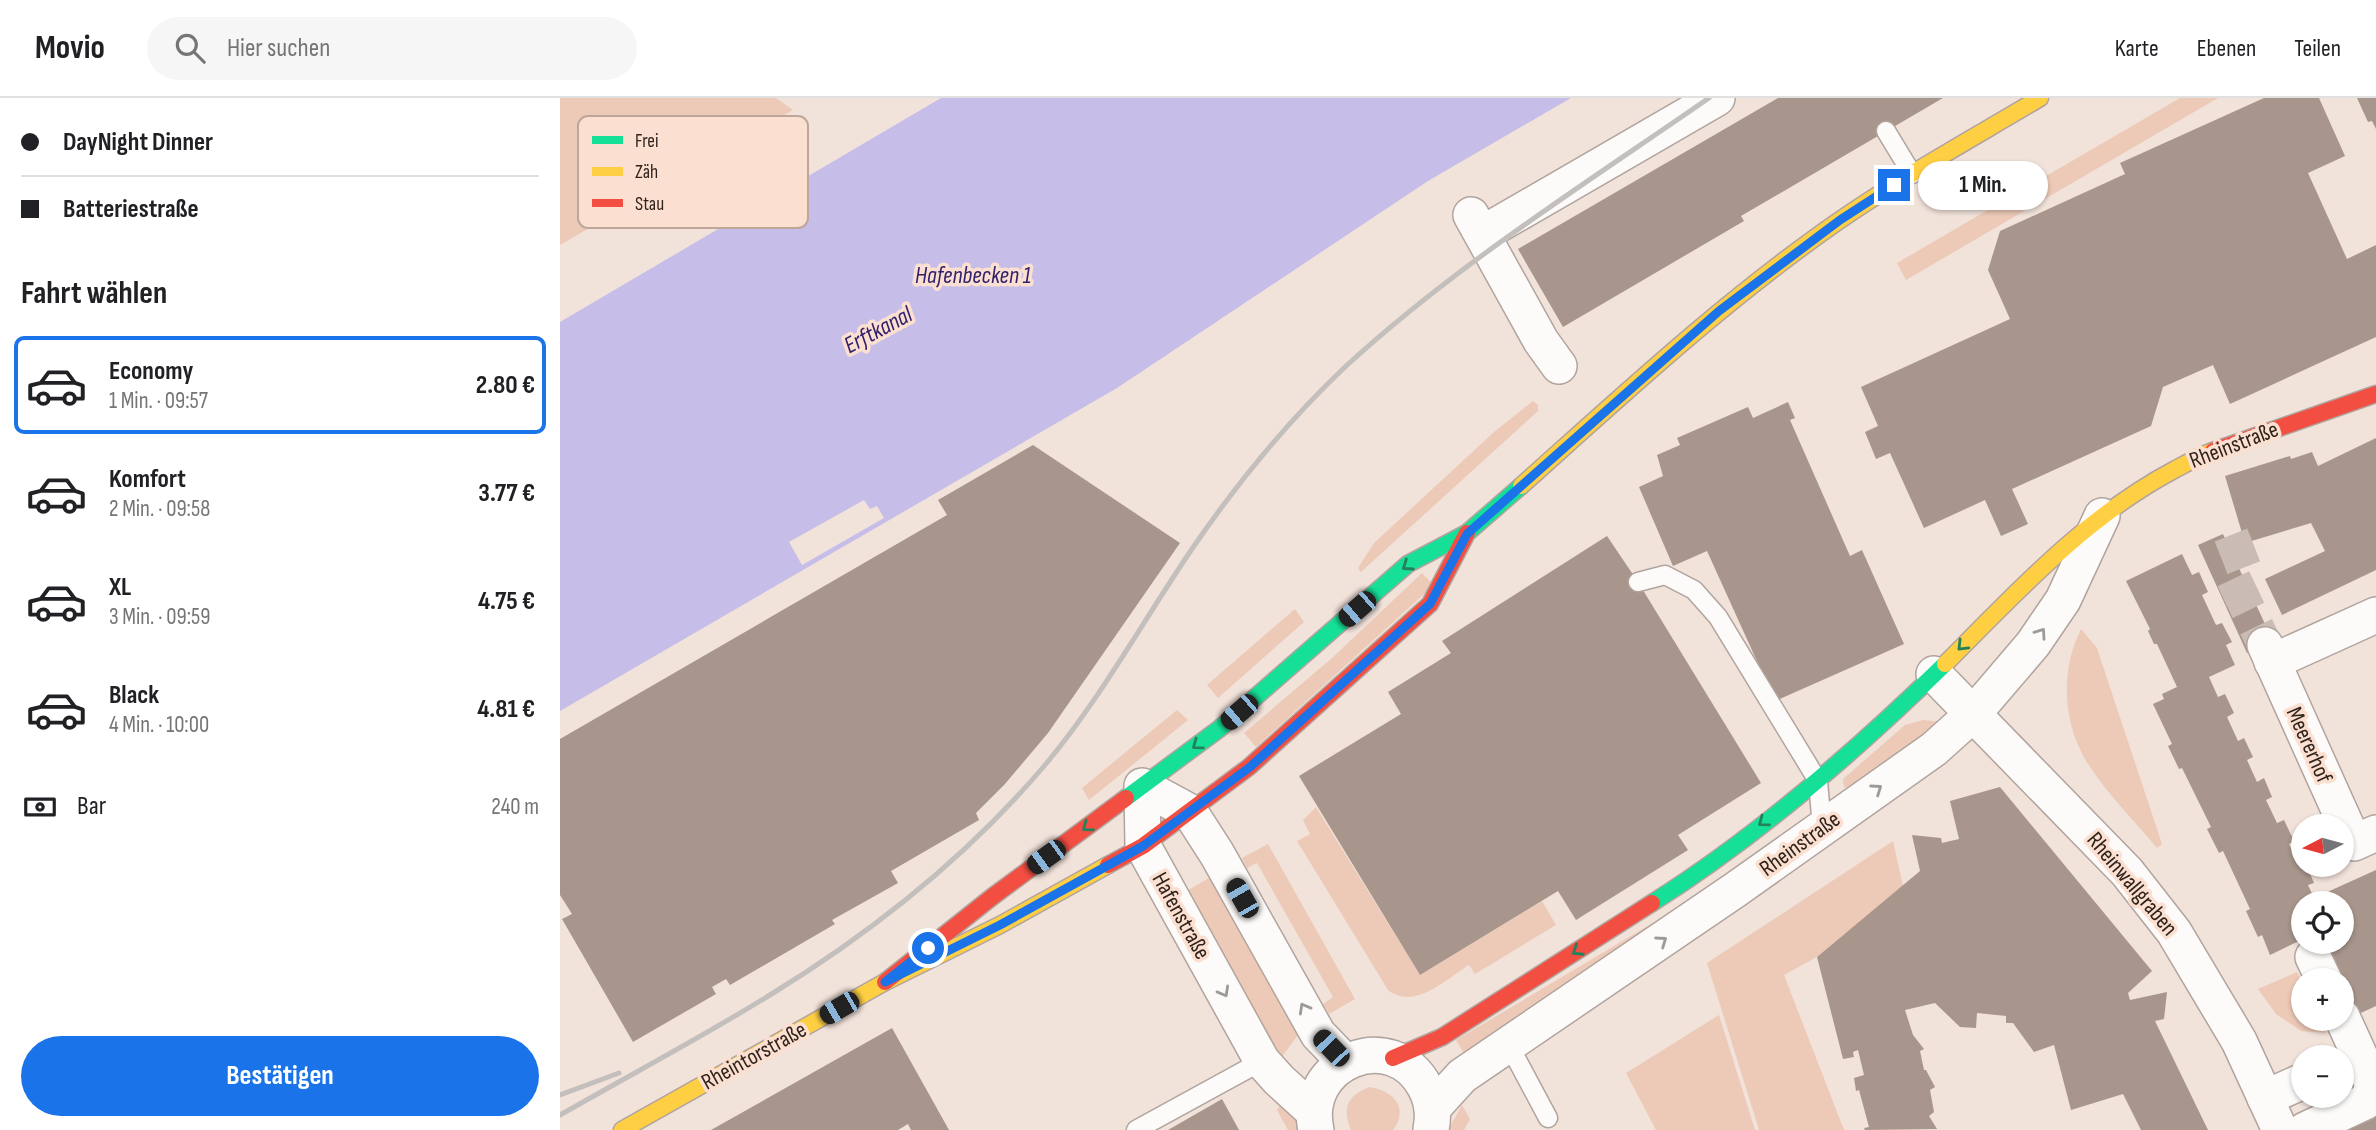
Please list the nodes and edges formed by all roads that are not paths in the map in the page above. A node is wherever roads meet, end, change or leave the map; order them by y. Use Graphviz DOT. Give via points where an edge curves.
graph roads {
  1 [pos="1717,98"];
  2 [pos="2040,98"];
  3 [pos="1886,131"];
  4 [pos="1912,174"];
  5 [pos="1559,366"];
  6 [pos="2376,394"];
  7 [pos="2102,516"];
  8 [pos="1467,534"];
  9 [pos="1638,582"];
  10 [pos="2376,615"];
  11 [pos="1934,674"];
  12 [pos="1975,713"];
  13 [pos="1818,780"];
  14 [pos="1142,786"];
  15 [pos="1190,812"];
  16 [pos="1822,828"];
  17 [pos="2376,833"];
  18 [pos="1143,846"];
  19 [pos="885,982"];
  20 [pos="2349,1031"];
  21 [pos="1509,1045"];
  22 [pos="1393,1058"];
  23 [pos="1262,1061"];
  24 [pos="1345,1062"];
  25 [pos="2291,1086"];
  26 [pos="2375,1087"];
  27 [pos="2265,1098"];
  28 [pos="1548,1118"];
  29 [pos="1432,1119"];
  30 [pos="1315,1120"];
  31 [pos="622,1130"];
  32 [pos="1136,1130"];
  33 [pos="2280,1130"];
  34 [pos="2305,1130"];
  1 -- 5 [label="street" via="1476,224"];
  2 -- 4 [label="main road"];
  3 -- 4 [label="lane"];
  4 -- 8 [label="main road" via="1840,220 1719,311"];
  6 -- 7 [label="main road, Rheinstraße" via="2204,454 2144,486"];
  7 -- 11 [label="main road, Rheinstraße, one-way"];
  12 -- 7 [label="street, Rheinstraße, one-way" via="2063,600"];
  8 -- 14 [label="main road, Rheintorstraße, one-way" via="1408,564 1219,729"];
  8 -- 15 [label="main road, Rheintorstraße" via="1430,604 1250,767"];
  9 -- 13 [label="lane" via="1665,575 1695,590 1718,617"];
  10 -- 17 [label="street, Meererhof" via="2268,654 2354,843"];
  11 -- 12 [label="street, Rheinwallgraben"];
  11 -- 13 [label="main road, Rheinstraße"];
  16 -- 12 [label="street, Rheinstraße, one-way" via="1934,749"];
  12 -- 27 [label="street, Rheinwallgraben" via="2127,872 2174,932 2239,1041"];
  13 -- 16 [label="lane"];
  13 -- 22 [label="main road, Rheinstraße, one-way" via="1682,884 1442,1037"];
  14 -- 15 [label="street"];
  14 -- 18 [label="street, Hafenstraße"];
  14 -- 19 [label="main road, Rheintorstraße, one-way"];
  15 -- 18 [label="main road, Rheintorstraße"];
  24 -- 15 [label="street, one-way" via="1318,1034"];
  21 -- 16 [label="street, Rheinstraße, one-way"];
  18 -- 19 [label="main road, Rheintorstraße"];
  18 -- 23 [label="street, Hafenstraße, one-way"];
  19 -- 31 [label="main road, Rheintorstraße"];
  20 -- 26 [label="street"];
  21 -- 28 [label="lane"];
  21 -- 29 [label="street, Rheinstraße" via="1462,1076"];
  22 -- 24 [label="street" via="1360,1056"];
  22 -- 29 [label="street" via="1420,1078"];
  23 -- 30 [label="street, Hafenstraße"];
  23 -- 32 [label="lane"];
  24 -- 30 [label="street, Hafenstraße" via="1329,1074 1318,1091"];
  25 -- 27 [label="street"];
  26 -- 34 [label="street" via="2365,1102"];
  27 -- 33 [label="street, Rheinwallgraben"];
}
